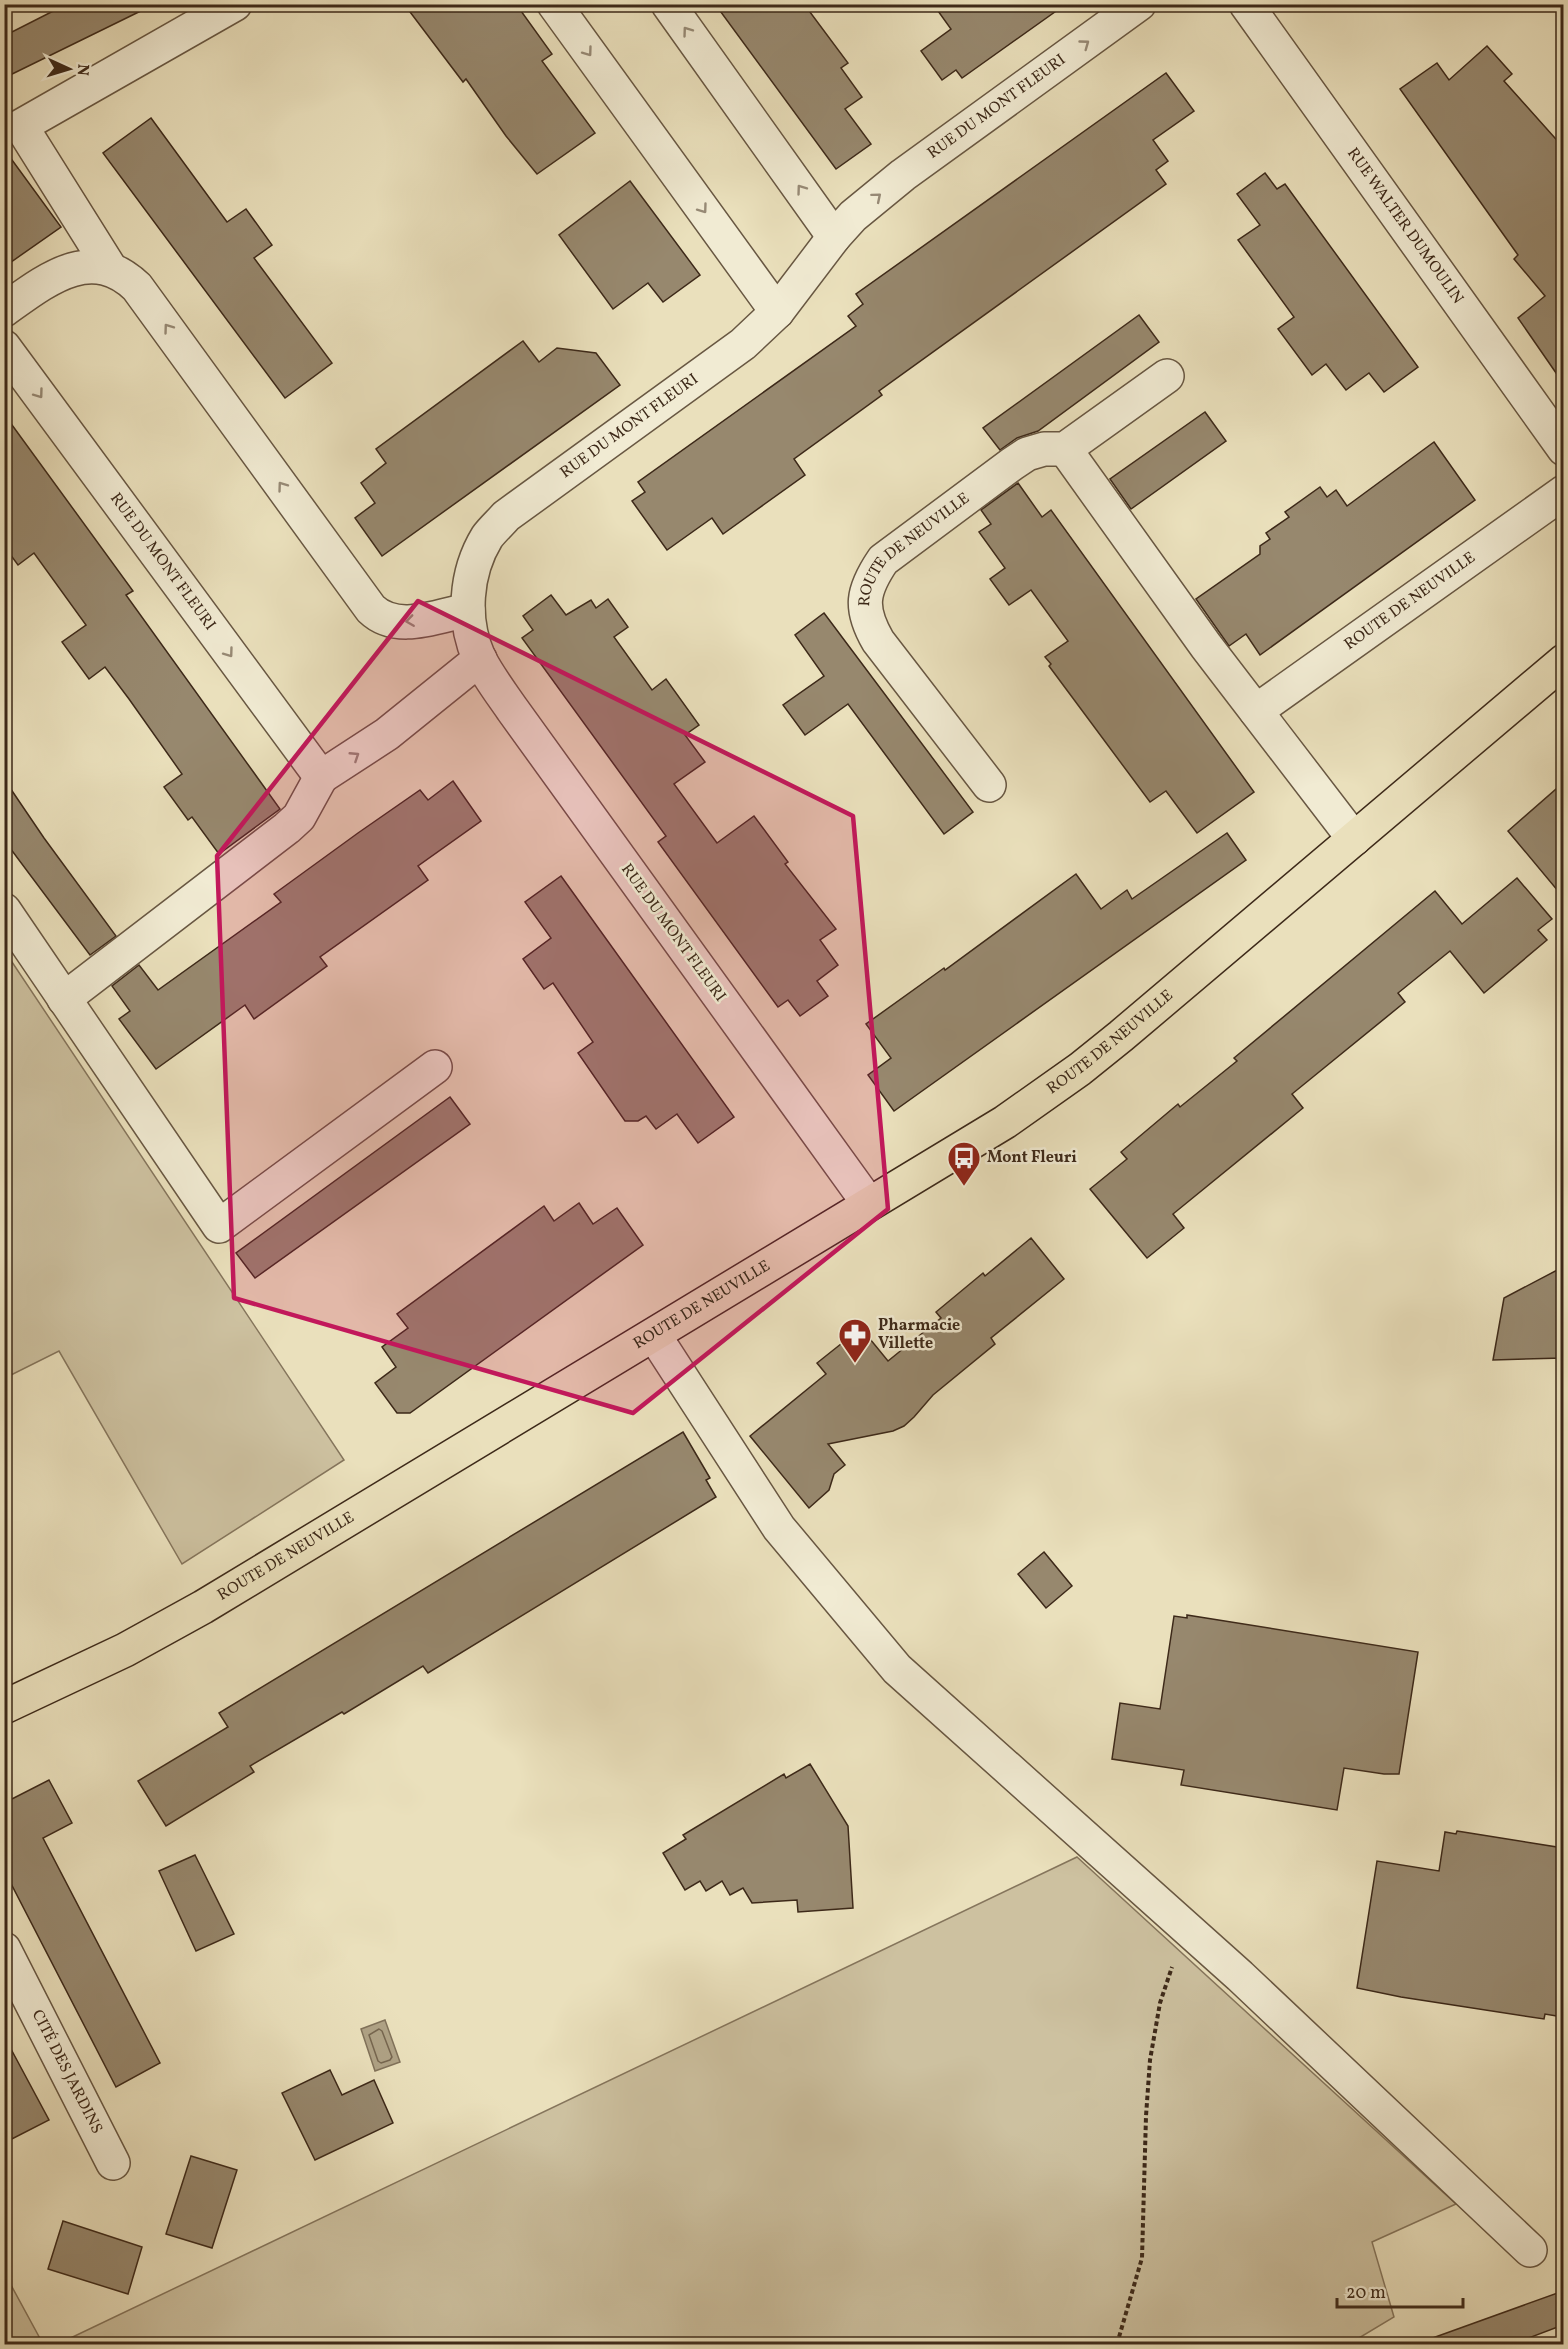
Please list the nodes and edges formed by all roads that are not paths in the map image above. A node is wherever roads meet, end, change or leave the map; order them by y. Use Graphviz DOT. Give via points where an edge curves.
graph roads {
  1 [pos="235,4"];
  2 [pos="554,4"];
  3 [pos="668,4"];
  4 [pos="1139,4"];
  5 [pos="1246,4"];
  6 [pos="834,237"];
  7 [pos="110,268"];
  8 [pos="4,310"];
  9 [pos="777,312"];
  10 [pos="4,347"];
  11 [pos="1167,376"];
  12 [pos="1065,449"];
  13 [pos="1563,449"];
  14 [pos="1563,492"];
  15 [pos="468,610"];
  16 [pos="480,659"];
  17 [pos="1563,661"];
  18 [pos="1256,711"];
  19 [pos="321,777"];
  20 [pos="989,785"];
  21 [pos="1354,839"];
  22 [pos="4,910"];
  23 [pos="64,999"];
  24 [pos="435,1067"];
  25 [pos="869,1204"];
  26 [pos="654,1335"];
  27 [pos="4,1707"];
  28 [pos="4,1949"];
  29 [pos="113,2163"];
  30 [pos="1530,2250"];
  1 -- 7 [label="street" via="21,126"];
  2 -- 9 [label="street, one-way"];
  6 -- 3 [label="street, one-way"];
  6 -- 4 [label="street, RUE DU MONT FLEURI, one-way" via="903,175"];
  5 -- 13 [label="street, RUE WALTER DUMOULIN"];
  6 -- 9 [label="street, RUE DU MONT FLEURI"];
  7 -- 8 [label="street" via="83,267 63,272"];
  15 -- 7 [label="street, one-way" via="407,622 379,617 138,287"];
  9 -- 15 [label="street, RUE DU MONT FLEURI" via="743,344 506,516 488,536 477,557"];
  10 -- 19 [label="street, RUE DU MONT FLEURI, one-way"];
  11 -- 12 [label="street"];
  12 -- 18 [label="street"];
  12 -- 20 [label="street, ROUTE DE NEUVILLE" via="1044,449 1012,464 884,560 867,592 864,608 879,641"];
  14 -- 18 [label="street, ROUTE DE NEUVILLE"];
  15 -- 16 [label="street, RUE DU MONT FLEURI"];
  19 -- 16 [label="street, one-way" via="404,722"];
  16 -- 25 [label="street, RUE DU MONT FLEURI" via="519,719"];
  17 -- 21 [label="main road, ROUTE DE NEUVILLE"];
  18 -- 21 [label="street"];
  19 -- 23 [label="street" via="299,817 287,828"];
  21 -- 25 [label="main road, ROUTE DE NEUVILLE" via="1080,1069 1005,1122"];
  22 -- 23 [label="street"];
  23 -- 24 [label="street" via="219,1226"];
  25 -- 26 [label="main road, ROUTE DE NEUVILLE"];
  26 -- 27 [label="main road, ROUTE DE NEUVILLE" via="203,1607 125,1650"];
  26 -- 30 [label="street" via="779,1528 897,1670 1194,1934"];
  28 -- 29 [label="street, CITÉ DES JARDINS"];
}
